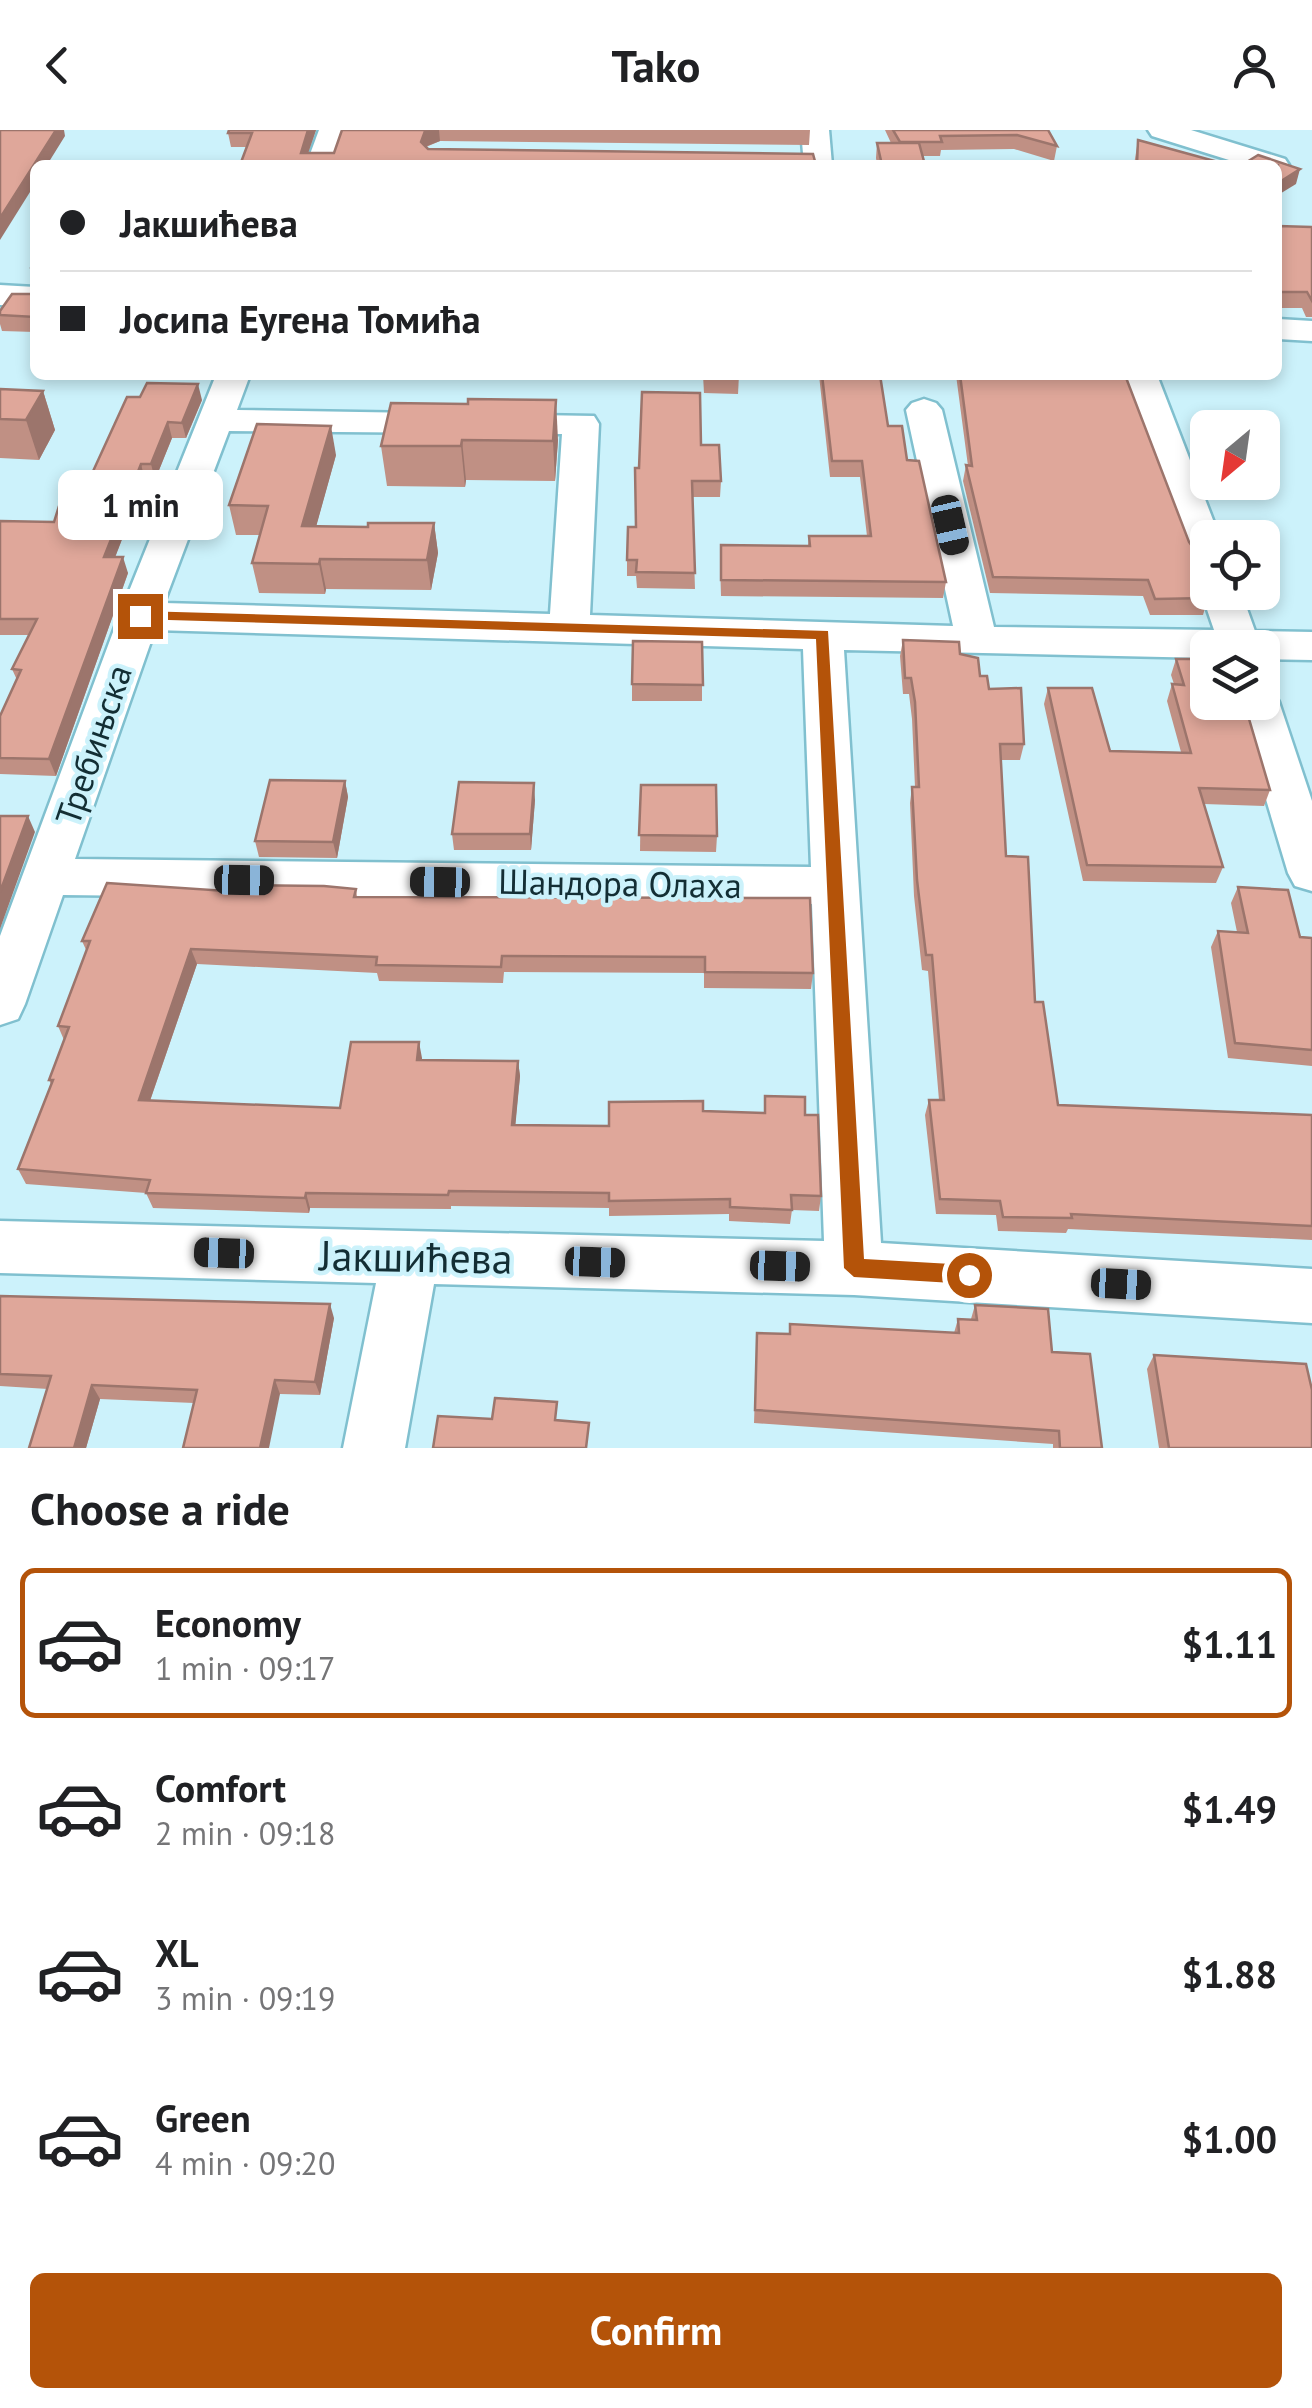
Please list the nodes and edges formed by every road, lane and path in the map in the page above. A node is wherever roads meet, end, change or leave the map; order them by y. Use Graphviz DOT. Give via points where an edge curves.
graph roads {
  1 [pos="333,130"];
  2 [pos="1162,130"];
  3 [pos="322,160"];
  4 [pos="1259,160"];
  5 [pos="0,296"];
  6 [pos="30,296"];
  7 [pos="1282,329"];
  8 [pos="1312,331"];
  9 [pos="230,380"];
  10 [pos="1142,380"];
  11 [pos="924,410"];
  12 [pos="215,420"];
  13 [pos="1194,520"];
  14 [pos="140,616"];
  15 [pos="570,627"];
  16 [pos="823,635"];
  17 [pos="976,640"];
  18 [pos="1190,645"];
  19 [pos="1280,646"];
  20 [pos="1312,646"];
  21 [pos="1264,720"];
  22 [pos="1312,873"];
  23 [pos="47,877"];
  24 [pos="833,886"];
  25 [pos="0,1004"];
  26 [pos="0,1247"];
  27 [pos="410,1257"];
  28 [pos="854,1268"];
  29 [pos="1312,1296"];
  30 [pos="374,1448"];
  1 -- 3 [label="street"];
  2 -- 4 [label="street"];
  5 -- 6 [label="street"];
  7 -- 8 [label="street"];
  9 -- 12 [label="street, Требињска"];
  10 -- 13 [label="street"];
  11 -- 17 [label="street"];
  12 -- 14 [label="street, Требињска"];
  12 -- 15 [label="street" via="581,424"];
  14 -- 15 [label="street"];
  14 -- 23 [label="street, Требињска"];
  15 -- 16 [label="street"];
  16 -- 17 [label="street"];
  16 -- 24 [label="street"];
  17 -- 18 [label="street"];
  19 -- 20 [label="street"];
  21 -- 22 [label="street"];
  23 -- 24 [label="street, Шандора Олаха"];
  23 -- 25 [label="street, Требињска"];
  24 -- 28 [label="street"];
  26 -- 27 [label="street, Јакшићева"];
  27 -- 28 [label="street, Јакшићева"];
  27 -- 30 [label="street"];
  28 -- 29 [label="street, Јакшићева"];
}
